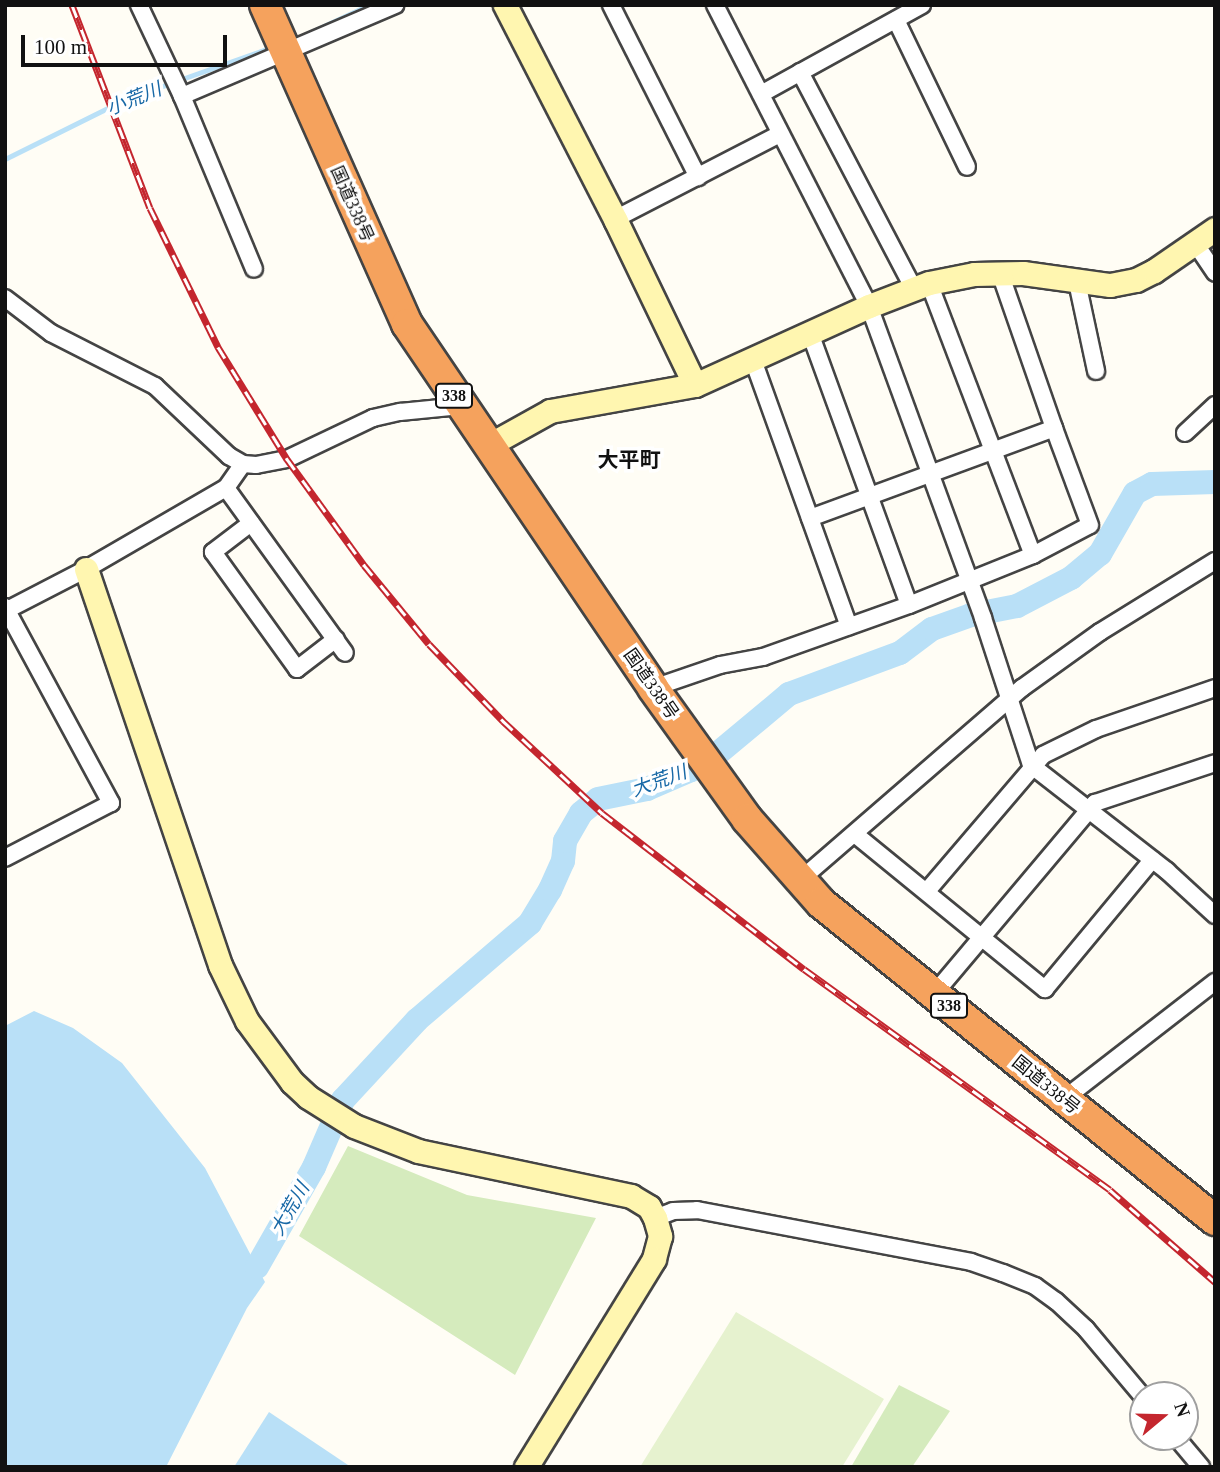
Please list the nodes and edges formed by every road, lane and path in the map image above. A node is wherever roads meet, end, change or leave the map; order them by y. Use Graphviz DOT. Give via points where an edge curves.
graph roads {
  1 [pos="138,5"];
  2 [pos="265,5"];
  3 [pos="395,5"];
  4 [pos="505,5"];
  5 [pos="611,5"];
  6 [pos="715,5"];
  7 [pos="922,5"];
  8 [pos="896,20"];
  9 [pos="286,53"];
  10 [pos="800,72"];
  11 [pos="761,94"];
  12 [pos="182,96"];
  13 [pos="780,134"];
  14 [pos="967,167"];
  15 [pos="698,177"];
  16 [pos="615,219"];
  17 [pos="1215,229"];
  18 [pos="1195,243"];
  19 [pos="254,269"];
  20 [pos="1000,273"];
  21 [pos="1215,273"];
  22 [pos="1077,282"];
  23 [pos="921,286"];
  24 [pos="5,298"];
  25 [pos="869,306"];
  26 [pos="810,334"];
  27 [pos="753,360"];
  28 [pos="1096,371"];
  29 [pos="695,385"];
  30 [pos="1215,405"];
  31 [pos="461,406"];
  32 [pos="1054,428"];
  33 [pos="1185,433"];
  34 [pos="489,445"];
  35 [pos="991,451"];
  36 [pos="243,464"];
  37 [pos="930,474"];
  38 [pos="226,488"];
  39 [pos="869,497"];
  40 [pos="810,517"];
  41 [pos="251,523"];
  42 [pos="1033,555"];
  43 [pos="1215,561"];
  44 [pos="86,569"];
  45 [pos="970,582"];
  46 [pos="909,605"];
  47 [pos="6,608"];
  48 [pos="849,626"];
  49 [pos="653,688"];
  50 [pos="1215,688"];
  51 [pos="1010,697"];
  52 [pos="1215,763"];
  53 [pos="1031,765"];
  54 [pos="1089,811"];
  55 [pos="856,835"];
  56 [pos="5,858"];
  57 [pos="1152,860"];
  58 [pos="799,881"];
  59 [pos="927,891"];
  60 [pos="1215,915"];
  61 [pos="984,937"];
  62 [pos="1215,982"];
  63 [pos="934,994"];
  64 [pos="1064,1099"];
  65 [pos="655,1218"];
  66 [pos="1215,1220"];
  67 [pos="1130,1381"];
  68 [pos="1187,1451"];
  69 [pos="526,1467"];
  70 [pos="1200,1467"];
  1 -- 12 [label="street"];
  2 -- 9 [label="highway, 国道338号 / 338"];
  3 -- 9 [label="street"];
  4 -- 16 [label="street"];
  5 -- 15 [label="street"];
  6 -- 11 [label="street"];
  7 -- 8 [label="street"];
  8 -- 10 [label="street"];
  8 -- 14 [label="street"];
  9 -- 12 [label="street"];
  9 -- 31 [label="highway, 国道338号 / 338" via="407,324"];
  10 -- 11 [label="street"];
  10 -- 23 [label="street"];
  11 -- 13 [label="street"];
  12 -- 19 [label="street"];
  13 -- 15 [label="street"];
  13 -- 25 [label="street"];
  15 -- 16 [label="street"];
  16 -- 29 [label="street"];
  17 -- 18 [label="street"];
  18 -- 21 [label="street"];
  18 -- 22 [label="street" via="1136,280 1110,285"];
  20 -- 22 [label="street"];
  20 -- 23 [label="street" via="950,277"];
  20 -- 32 [label="street"];
  22 -- 28 [label="street"];
  23 -- 25 [label="street"];
  23 -- 35 [label="street"];
  24 -- 36 [label="street" via="51,333 155,386"];
  25 -- 26 [label="street"];
  25 -- 37 [label="street"];
  26 -- 27 [label="street"];
  26 -- 39 [label="street"];
  27 -- 29 [label="street"];
  27 -- 40 [label="street"];
  29 -- 34 [label="street" via="550,411"];
  30 -- 33 [label="street"];
  31 -- 34 [label="highway, 国道338号 / 338"];
  31 -- 36 [label="street" via="373,418 287,459"];
  32 -- 35 [label="street"];
  32 -- 42 [label="street" via="1090,525"];
  34 -- 49 [label="highway, 国道338号 / 338"];
  35 -- 37 [label="street"];
  35 -- 42 [label="street"];
  36 -- 38 [label="street"];
  37 -- 39 [label="street"];
  37 -- 45 [label="street"];
  38 -- 41 [label="street"];
  38 -- 44 [label="street"];
  39 -- 40 [label="street"];
  39 -- 46 [label="street"];
  40 -- 48 [label="street"];
  41 -- 41 [label="street" via="341,646 297,668 213,552"];
  42 -- 45 [label="street"];
  43 -- 51 [label="street" via="1100,632"];
  44 -- 47 [label="street"];
  44 -- 65 [label="street" via="220,965 247,1021 271,1056 308,1097 354,1126 418,1151 631,1196 649,1207"];
  45 -- 46 [label="street"];
  45 -- 51 [label="street"];
  46 -- 48 [label="street"];
  47 -- 56 [label="street" via="111,803"];
  48 -- 49 [label="street"];
  49 -- 58 [label="highway, 国道338号 / 338" via="747,820"];
  50 -- 53 [label="street" via="1096,729 1065,742"];
  51 -- 53 [label="street"];
  51 -- 55 [label="street"];
  52 -- 54 [label="street" via="1095,803"];
  53 -- 54 [label="street"];
  53 -- 59 [label="street"];
  54 -- 57 [label="street"];
  54 -- 61 [label="street"];
  55 -- 58 [label="street"];
  55 -- 59 [label="street"];
  57 -- 60 [label="street"];
  57 -- 61 [label="street" via="1045,989"];
  58 -- 63 [label="highway, 国道338号 / 338"];
  59 -- 61 [label="street"];
  61 -- 63 [label="street"];
  62 -- 64 [label="street"];
  63 -- 64 [label="highway, 国道338号 / 338"];
  64 -- 66 [label="highway, 国道338号 / 338"];
  65 -- 67 [label="street" via="673,1211 697,1210 971,1262 1035,1286 1056,1301"];
  65 -- 69 [label="street" via="660,1236 654,1259"];
  68 -- 70 [label="street"];
}
